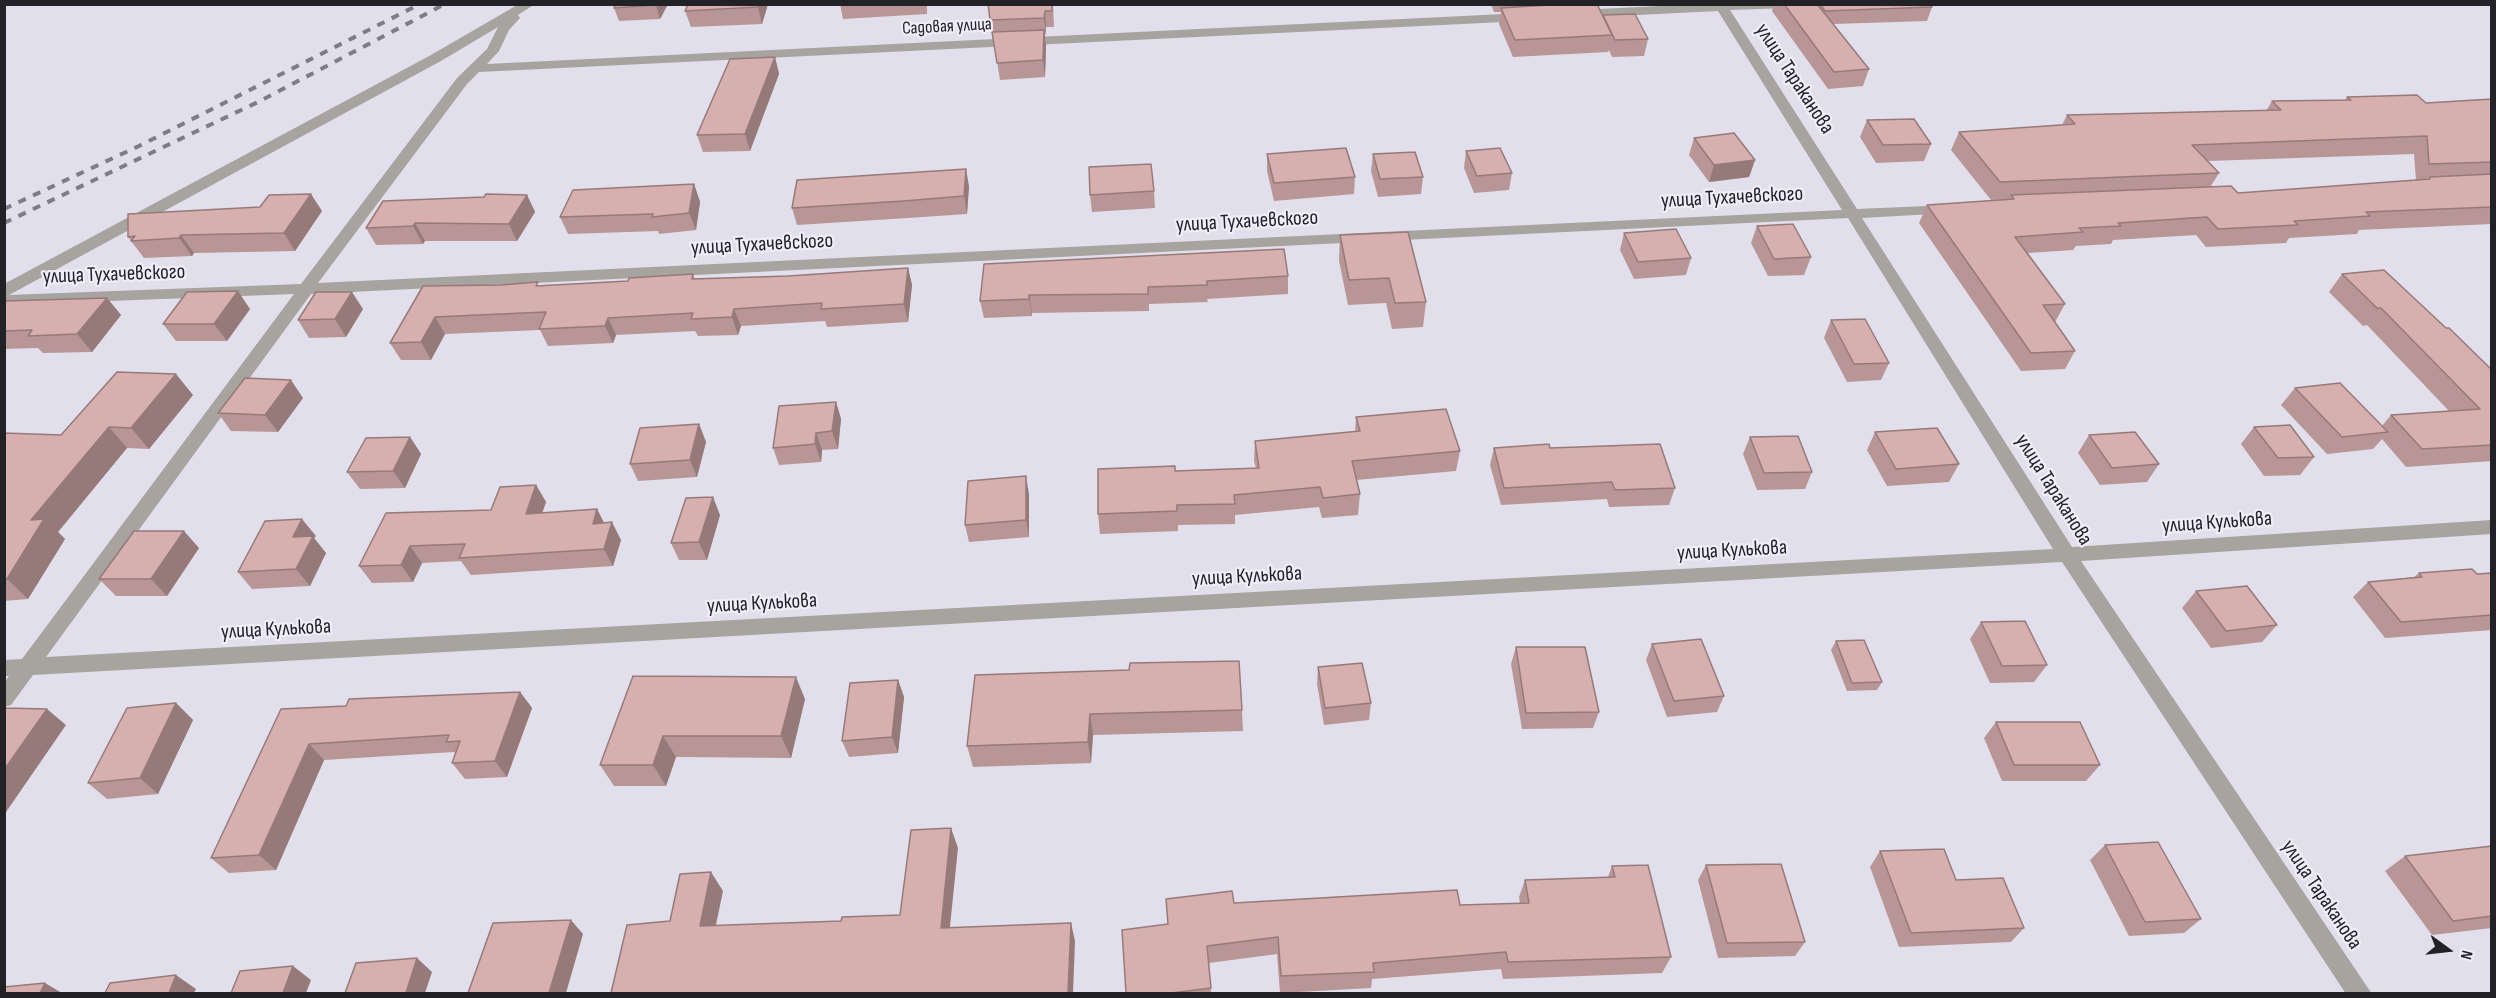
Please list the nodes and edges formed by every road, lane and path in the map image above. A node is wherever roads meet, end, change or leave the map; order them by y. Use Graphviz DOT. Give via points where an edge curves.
graph roads {
  1 [pos="1789,4"];
  2 [pos="529,5"];
  3 [pos="1721,6"];
  4 [pos="1566,15"];
  5 [pos="1542,16"];
  6 [pos="475,68"];
  7 [pos="1960,209"];
  8 [pos="1853,213"];
  9 [pos="306,289"];
  10 [pos="4,291"];
  11 [pos="4,300"];
  12 [pos="2492,527"];
  13 [pos="2067,555"];
  14 [pos="27,666"];
  15 [pos="4,668"];
  16 [pos="4,699"];
  17 [pos="2360,993"];
  1 -- 3 [label="street"];
  2 -- 6 [label="street" via="503,28 493,51"];
  2 -- 10 [label="street"];
  3 -- 4 [label="street"];
  3 -- 8 [label="street, улица Тараканова"];
  5 -- 6 [label="street, Садовая улица"];
  6 -- 9 [label="street"];
  7 -- 8 [label="street, улица Тухачевского"];
  8 -- 9 [label="street, улица Тухачевского"];
  8 -- 13 [label="street, улица Тараканова"];
  9 -- 11 [label="street, улица Тухачевского"];
  9 -- 14 [label="street"];
  12 -- 13 [label="street, улица Кулькова"];
  13 -- 14 [label="street, улица Кулькова"];
  13 -- 17 [label="street, улица Тараканова"];
  14 -- 15 [label="street, улица Кулькова"];
  14 -- 16 [label="street"];
}
